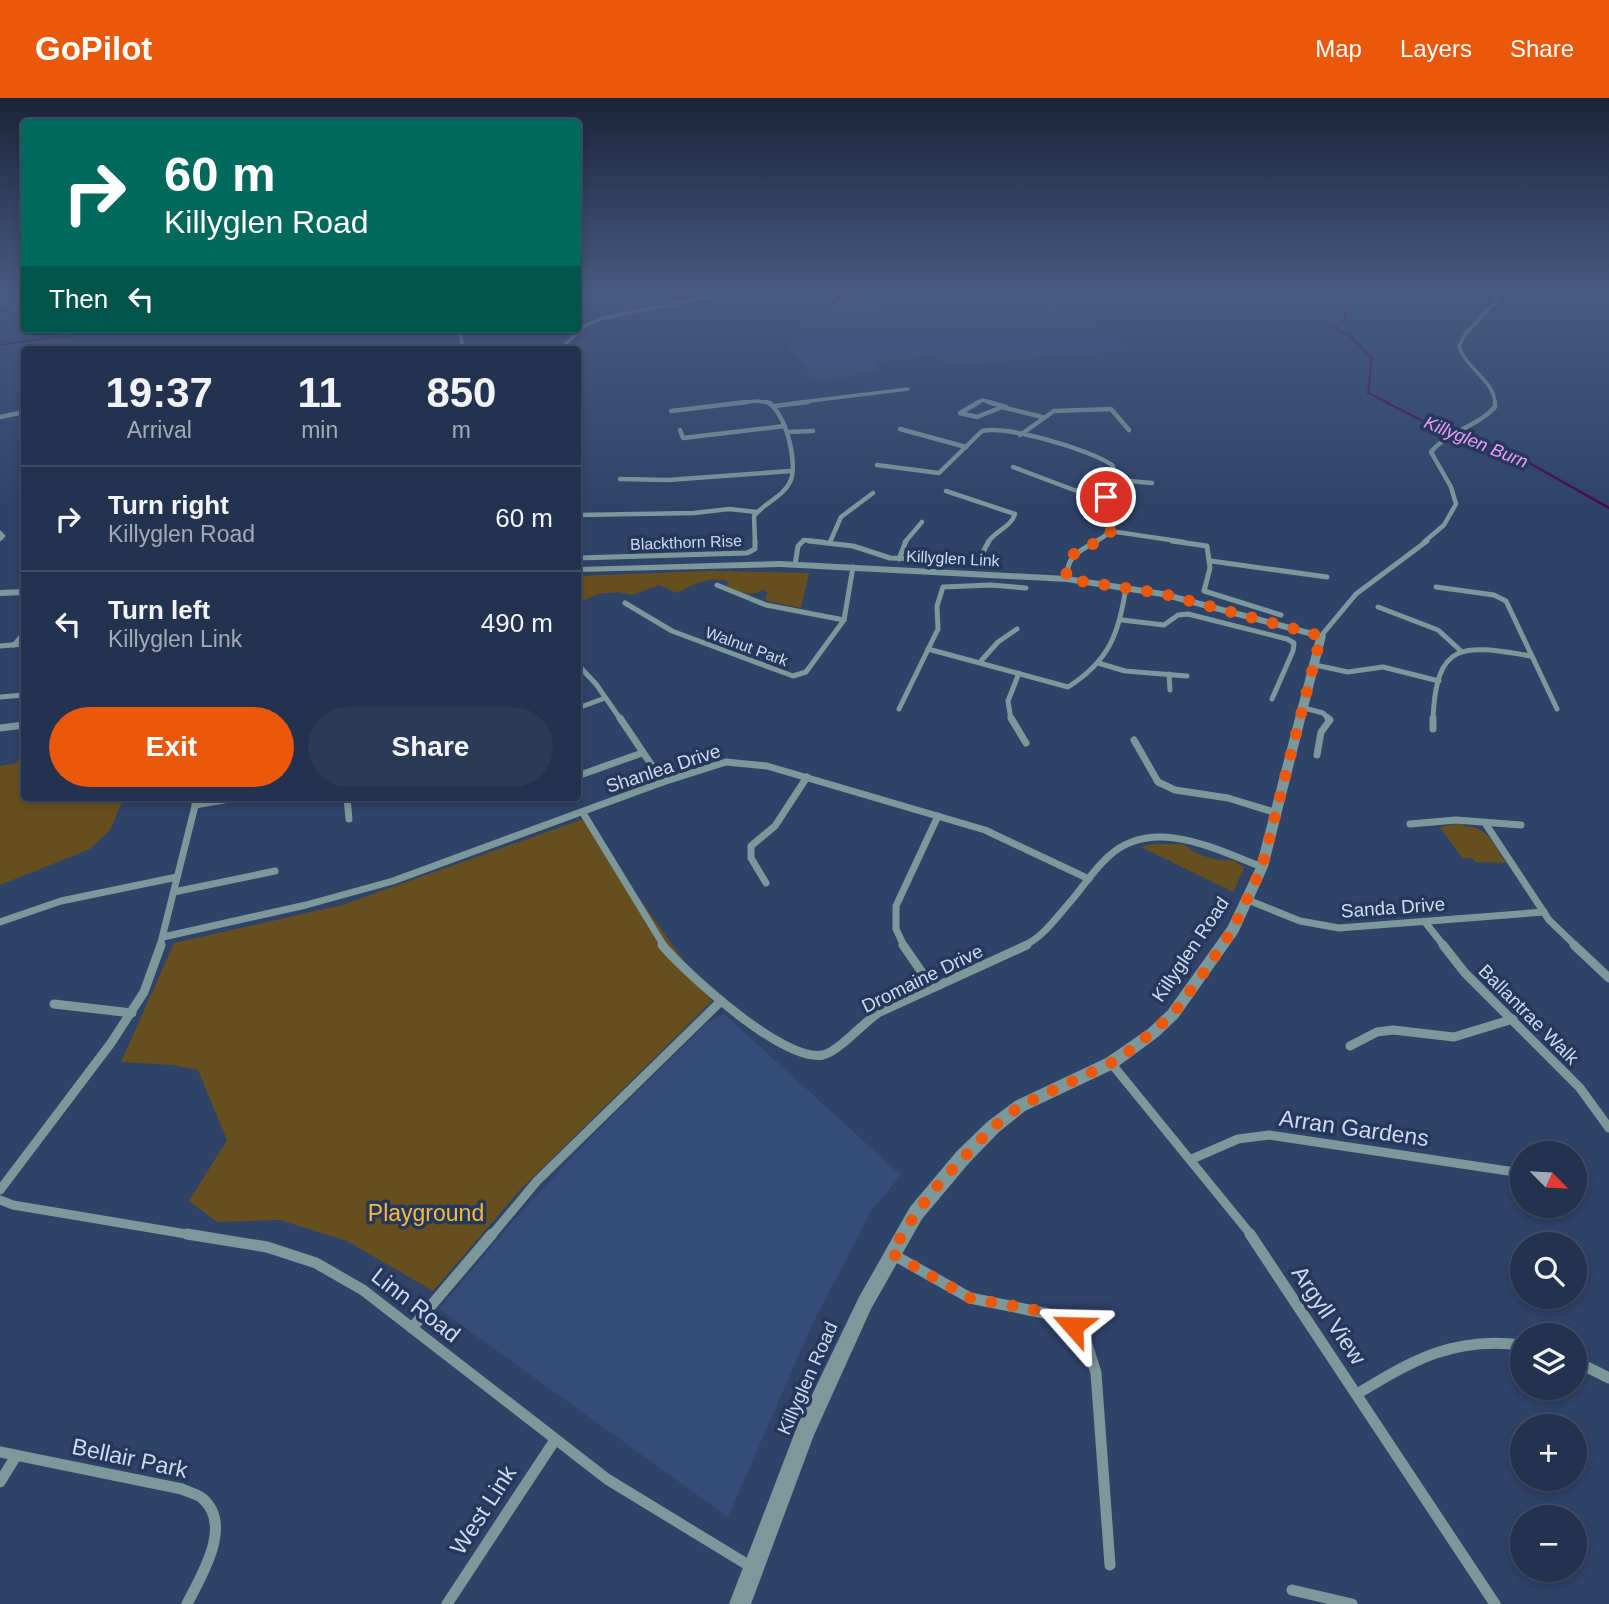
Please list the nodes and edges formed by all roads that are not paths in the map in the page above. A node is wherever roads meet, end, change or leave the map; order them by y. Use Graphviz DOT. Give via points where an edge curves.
graph roads {
  1 [pos="1469,364"];
  2 [pos="908,389"];
  3 [pos="678,401"];
  4 [pos="774,406"];
  5 [pos="1006,407"];
  6 [pos="682,409"];
  7 [pos="671,411"];
  8 [pos="21,413"];
  9 [pos="0,417"];
  10 [pos="1042,417"];
  11 [pos="786,429"];
  12 [pos="900,429"];
  13 [pos="680,430"];
  14 [pos="813,430"];
  15 [pos="1129,430"];
  16 [pos="1020,435"];
  17 [pos="966,447"];
  18 [pos="877,465"];
  19 [pos="1013,467"];
  20 [pos="656,473"];
  21 [pos="791,473"];
  22 [pos="620,479"];
  23 [pos="654,480"];
  24 [pos="1118,480"];
  25 [pos="1152,483"];
  26 [pos="946,491"];
  27 [pos="873,493"];
  28 [pos="1116,498"];
  29 [pos="757,512"];
  30 [pos="581,516"];
  31 [pos="922,522"];
  32 [pos="1110,531"];
  33 [pos="0,533"];
  34 [pos="0,539"];
  35 [pos="830,542"];
  36 [pos="581,558"];
  37 [pos="899,559"];
  38 [pos="1210,561"];
  39 [pos="795,565"];
  40 [pos="853,568"];
  41 [pos="581,569"];
  42 [pos="1327,577"];
  43 [pos="1067,579"];
  44 [pos="717,585"];
  45 [pos="1126,587"];
  46 [pos="1436,587"];
  47 [pos="1026,588"];
  48 [pos="21,592"];
  49 [pos="0,593"];
  50 [pos="625,603"];
  51 [pos="1378,607"];
  52 [pos="1282,615"];
  53 [pos="844,620"];
  54 [pos="1122,620"];
  55 [pos="1017,629"];
  56 [pos="1321,636"];
  57 [pos="21,637"];
  58 [pos="21,644"];
  59 [pos="14,645"];
  60 [pos="0,646"];
  61 [pos="929,649"];
  62 [pos="1461,651"];
  63 [pos="1531,656"];
  64 [pos="980,662"];
  65 [pos="1098,663"];
  66 [pos="1315,665"];
  67 [pos="581,667"];
  68 [pos="1019,673"];
  69 [pos="1169,674"];
  70 [pos="1187,676"];
  71 [pos="1439,681"];
  72 [pos="1170,690"];
  73 [pos="21,695"];
  74 [pos="0,698"];
  75 [pos="605,698"];
  76 [pos="1272,699"];
  77 [pos="581,707"];
  78 [pos="1304,708"];
  79 [pos="899,709"];
  80 [pos="1557,709"];
  81 [pos="21,725"];
  82 [pos="0,728"];
  83 [pos="1433,729"];
  84 [pos="1134,740"];
  85 [pos="1026,744"];
  86 [pos="642,753"];
  87 [pos="1317,755"];
  88 [pos="583,774"];
  89 [pos="807,777"];
  90 [pos="663,782"];
  91 [pos="348,801"];
  92 [pos="196,802"];
  93 [pos="583,813"];
  94 [pos="1277,813"];
  95 [pos="938,816"];
  96 [pos="349,819"];
  97 [pos="1485,823"];
  98 [pos="1410,824"];
  99 [pos="1521,825"];
  100 [pos="1262,867"];
  101 [pos="275,872"];
  102 [pos="177,877"];
  103 [pos="1089,879"];
  104 [pos="766,883"];
  105 [pos="174,892"];
  106 [pos="1248,900"];
  107 [pos="1544,912"];
  108 [pos="0,922"];
  109 [pos="1425,922"];
  110 [pos="163,937"];
  111 [pos="1609,978"];
  112 [pos="932,987"];
  113 [pos="721,1001"];
  114 [pos="54,1004"];
  115 [pos="132,1013"];
  116 [pos="1513,1019"];
  117 [pos="1350,1045"];
  118 [pos="1111,1063"];
  119 [pos="1609,1128"];
  120 [pos="1192,1158"];
  121 [pos="1510,1171"];
  122 [pos="0,1190"];
  123 [pos="0,1200"];
  124 [pos="891,1253"];
  125 [pos="412,1328"];
  126 [pos="1510,1343"];
  127 [pos="1587,1367"];
  128 [pos="1609,1378"];
  129 [pos="1357,1394"];
  130 [pos="555,1440"];
  131 [pos="0,1452"];
  132 [pos="16,1456"];
  133 [pos="0,1482"];
  134 [pos="1110,1564"];
  135 [pos="753,1568"];
  136 [pos="1292,1590"];
  137 [pos="1491,1603"];
  138 [pos="187,1604"];
  139 [pos="446,1604"];
  140 [pos="740,1604"];
  141 [pos="1352,1604"];
  1 -- 56 [label="street, Killyglen Road" via="1497,403 1493,411 1431,452 1457,497 1448,518 1429,539 1356,594"];
  2 -- 4 [label="street"];
  3 -- 6 [label="street"];
  4 -- 6 [label="street" via="753,401"];
  4 -- 11 [label="street"];
  5 -- 5 [label="street" via="977,417 960,413 982,400"];
  5 -- 10 [label="street"];
  6 -- 7 [label="street"];
  8 -- 9 [label="street"];
  10 -- 15 [label="street" via="1056,410 1106,408"];
  10 -- 16 [label="street"];
  11 -- 13 [label="street" via="683,438"];
  11 -- 14 [label="street"];
  11 -- 21 [label="street"];
  12 -- 17 [label="street"];
  16 -- 17 [label="street" via="985,429"];
  16 -- 24 [label="street" via="1100,456 1114,466"];
  17 -- 18 [label="street" via="939,473"];
  19 -- 28 [label="street" via="1078,492"];
  20 -- 23 [label="street"];
  21 -- 23 [label="street"];
  21 -- 29 [label="street, Blackthorn Rise" via="788,486"];
  22 -- 23 [label="street"];
  24 -- 25 [label="street"];
  24 -- 28 [label="street"];
  26 -- 37 [label="street" via="1010,511 1015,518 992,536 978,561"];
  27 -- 35 [label="street" via="841,517"];
  28 -- 32 [label="street" via="1116,519"];
  29 -- 30 [label="street, Blackthorn Rise" via="729,509"];
  29 -- 36 [label="street, Blackthorn Rise" via="755,547 750,552"];
  31 -- 37 [label="street" via="907,537"];
  32 -- 38 [label="street" via="1202,544 1209,548"];
  32 -- 43 [label="street" via="1069,558"];
  33 -- 34 [label="street"];
  35 -- 37 [label="street"];
  35 -- 39 [label="street" via="800,541"];
  38 -- 42 [label="street"];
  38 -- 52 [label="street" via="1203,591"];
  39 -- 40 [label="street, Killyglen Link"];
  39 -- 41 [label="street, Killyglen Link"];
  40 -- 43 [label="street, Killyglen Link"];
  40 -- 53 [label="street, Walnut Park"];
  43 -- 45 [label="street, Killyglen Link"];
  44 -- 53 [label="street" via="766,605"];
  45 -- 54 [label="street"];
  45 -- 56 [label="street, Killyglen Link"];
  46 -- 63 [label="street" via="1503,598"];
  47 -- 61 [label="street" via="943,587 937,606 938,629"];
  48 -- 49 [label="street"];
  50 -- 53 [label="street, Walnut Park" via="672,631 793,676 806,672"];
  51 -- 62 [label="street" via="1438,630"];
  54 -- 65 [label="street" via="1115,642"];
  54 -- 76 [label="street" via="1164,625 1188,614 1291,641 1294,650"];
  55 -- 64 [label="street"];
  56 -- 66 [label="street, Killyglen Road"];
  57 -- 59 [label="street"];
  58 -- 59 [label="street"];
  59 -- 60 [label="street"];
  61 -- 64 [label="street"];
  61 -- 79 [label="street"];
  62 -- 63 [label="street"];
  62 -- 71 [label="street" via="1447,659"];
  63 -- 80 [label="street"];
  64 -- 68 [label="street"];
  65 -- 68 [label="street" via="1068,687"];
  65 -- 69 [label="street" via="1125,671"];
  66 -- 71 [label="street" via="1348,672 1383,667"];
  66 -- 78 [label="street, Killyglen Road"];
  67 -- 75 [label="street"];
  68 -- 85 [label="street" via="1007,707"];
  69 -- 70 [label="street"];
  69 -- 72 [label="street"];
  71 -- 83 [label="street"];
  73 -- 74 [label="street"];
  75 -- 77 [label="street"];
  75 -- 86 [label="street"];
  78 -- 87 [label="street" via="1330,720 1321,732"];
  78 -- 94 [label="street, Killyglen Road"];
  81 -- 82 [label="street"];
  84 -- 94 [label="street" via="1158,782"];
  86 -- 88 [label="street"];
  86 -- 90 [label="street"];
  89 -- 90 [label="street, Shanlea Drive" via="734,762 710,765"];
  89 -- 95 [label="street, Shanlea Drive"];
  89 -- 104 [label="street" via="775,826 751,846 751,858"];
  90 -- 93 [label="street, Shanlea Drive"];
  91 -- 96 [label="street"];
  92 -- 102 [label="street"];
  93 -- 110 [label="street, Shanlea Drive" via="349,895"];
  93 -- 113 [label="street, Dromaine Drive" via="662,944"];
  94 -- 100 [label="street, Killyglen Road"];
  95 -- 103 [label="street, Shanlea Drive" via="1004,838"];
  95 -- 112 [label="street" via="892,920 896,935"];
  97 -- 98 [label="street"];
  97 -- 99 [label="street"];
  97 -- 107 [label="street"];
  100 -- 103 [label="street, Dromaine Drive" via="1194,841 1156,837 1124,844"];
  100 -- 106 [label="street, Killyglen Road"];
  101 -- 105 [label="street"];
  102 -- 105 [label="street"];
  102 -- 108 [label="street" via="50,904"];
  103 -- 112 [label="street, Dromaine Drive" via="1028,944"];
  105 -- 110 [label="street"];
  106 -- 109 [label="street, Sanda Drive" via="1321,926"];
  106 -- 118 [label="street, Killyglen Road" via="1173,1014"];
  107 -- 109 [label="street, Sanda Drive"];
  107 -- 111 [label="street"];
  109 -- 116 [label="street, Ballantrae Walk" via="1465,973"];
  110 -- 115 [label="street" via="151,976"];
  112 -- 113 [label="street, Dromaine Drive" via="878,1013 836,1048 813,1056 783,1045"];
  113 -- 125 [label="street" via="537,1181"];
  114 -- 115 [label="street"];
  115 -- 122 [label="street"];
  116 -- 117 [label="street" via="1454,1037 1377,1032"];
  116 -- 119 [label="street, Ballantrae Walk" via="1580,1088"];
  118 -- 120 [label="street, Argyll View"];
  118 -- 124 [label="street, Killyglen Road" via="1020,1106 993,1127 942,1180"];
  120 -- 121 [label="street, Arran Gardens" via="1229,1140 1269,1135"];
  120 -- 129 [label="street, Argyll View" via="1244,1224"];
  123 -- 125 [label="street, Linn Road" via="290,1253 336,1272"];
  124 -- 134 [label="street" via="970,1298 1059,1316 1085,1338 1096,1373"];
  124 -- 135 [label="street, Killyglen Road" via="805,1431"];
  125 -- 130 [label="street, Linn Road"];
  126 -- 129 [label="street" via="1483,1340 1444,1348"];
  127 -- 128 [label="street"];
  129 -- 137 [label="street, Argyll View"];
  130 -- 135 [label="street, Linn Road" via="661,1514"];
  130 -- 139 [label="street, West Link"];
  131 -- 132 [label="street, Bellair Park"];
  132 -- 133 [label="street"];
  132 -- 138 [label="street, Bellair Park" via="183,1489 205,1500 215,1517 215,1538"];
  135 -- 140 [label="street, Killyglen Road"];
  136 -- 141 [label="street"];
}
